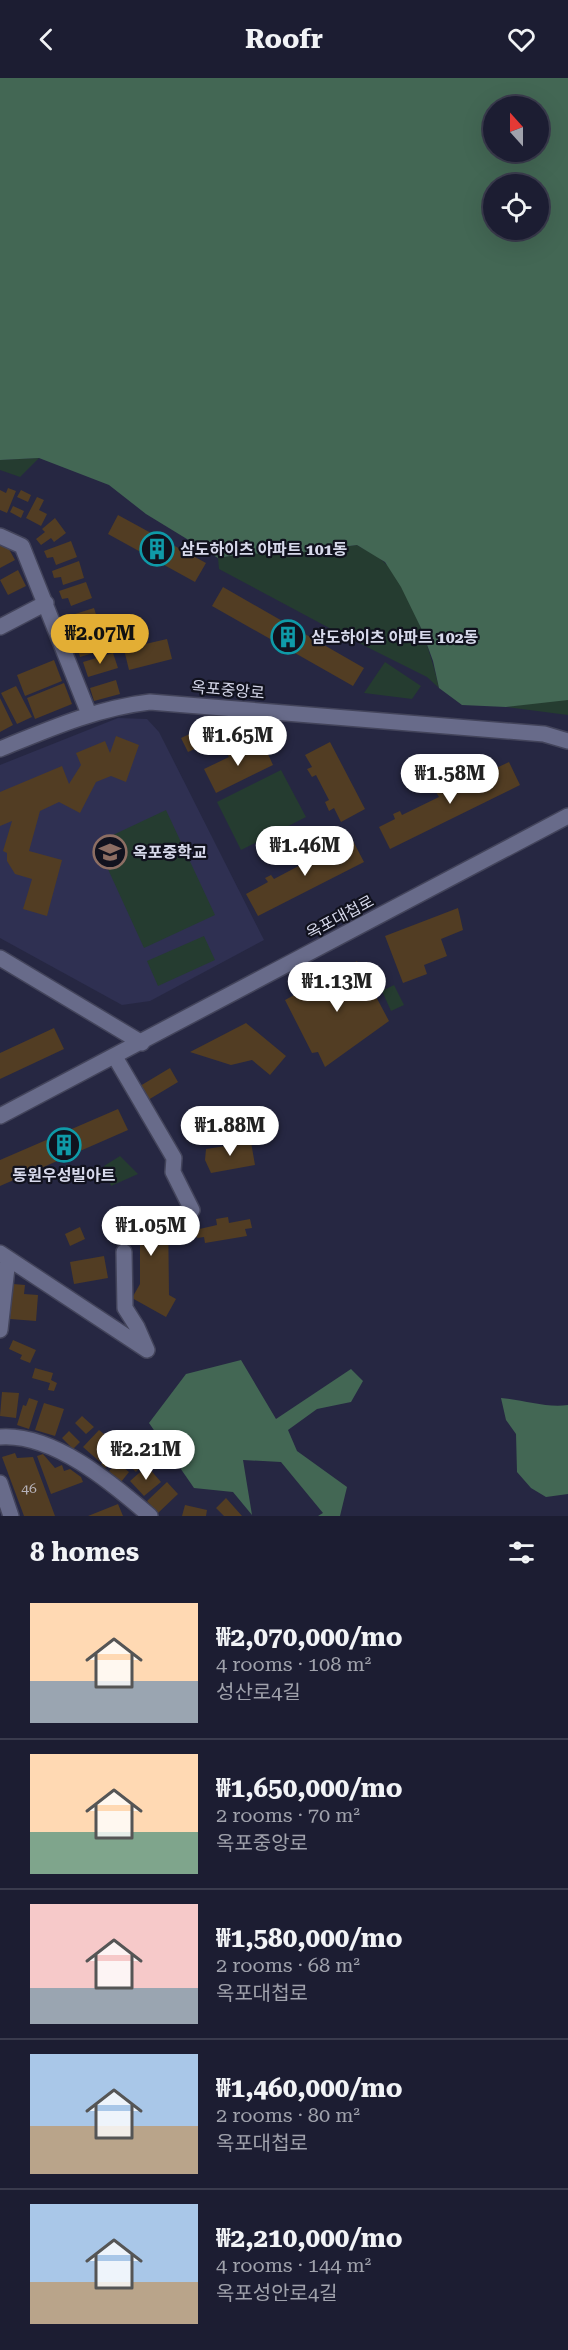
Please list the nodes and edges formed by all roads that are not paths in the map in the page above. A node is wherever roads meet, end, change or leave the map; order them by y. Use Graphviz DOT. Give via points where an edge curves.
graph roads {
  1 [pos="0,536"];
  2 [pos="46,603"];
  3 [pos="0,627"];
  4 [pos="89,714"];
  5 [pos="568,741"];
  6 [pos="0,749"];
  7 [pos="566,819"];
  8 [pos="0,958"];
  9 [pos="142,1043"];
  10 [pos="115,1057"];
  11 [pos="0,1116"];
  12 [pos="192,1210"];
  13 [pos="124,1252"];
  14 [pos="4,1256"];
  15 [pos="0,1330"];
  16 [pos="0,1437"];
  17 [pos="0,1486"];
  18 [pos="11,1516"];
  19 [pos="150,1516"];
  1 -- 2 [label="street" via="22,546"];
  2 -- 3 [label="street"];
  2 -- 4 [label="street"];
  4 -- 5 [label="street, 옥포중앙로" via="119,705 150,702 544,734"];
  4 -- 6 [label="street, 옥포중앙로"];
  7 -- 9 [label="street, 옥포대첩로"];
  8 -- 9 [label="street"];
  9 -- 10 [label="street, 옥포대첩로"];
  10 -- 11 [label="street, 옥포대첩로"];
  10 -- 12 [label="street" via="174,1158 173,1172"];
  13 -- 14 [label="street" via="125,1308 147,1350"];
  14 -- 15 [label="street"];
  16 -- 19 [label="street" via="44,1443 67,1455"];
  17 -- 18 [label="street"];
}
